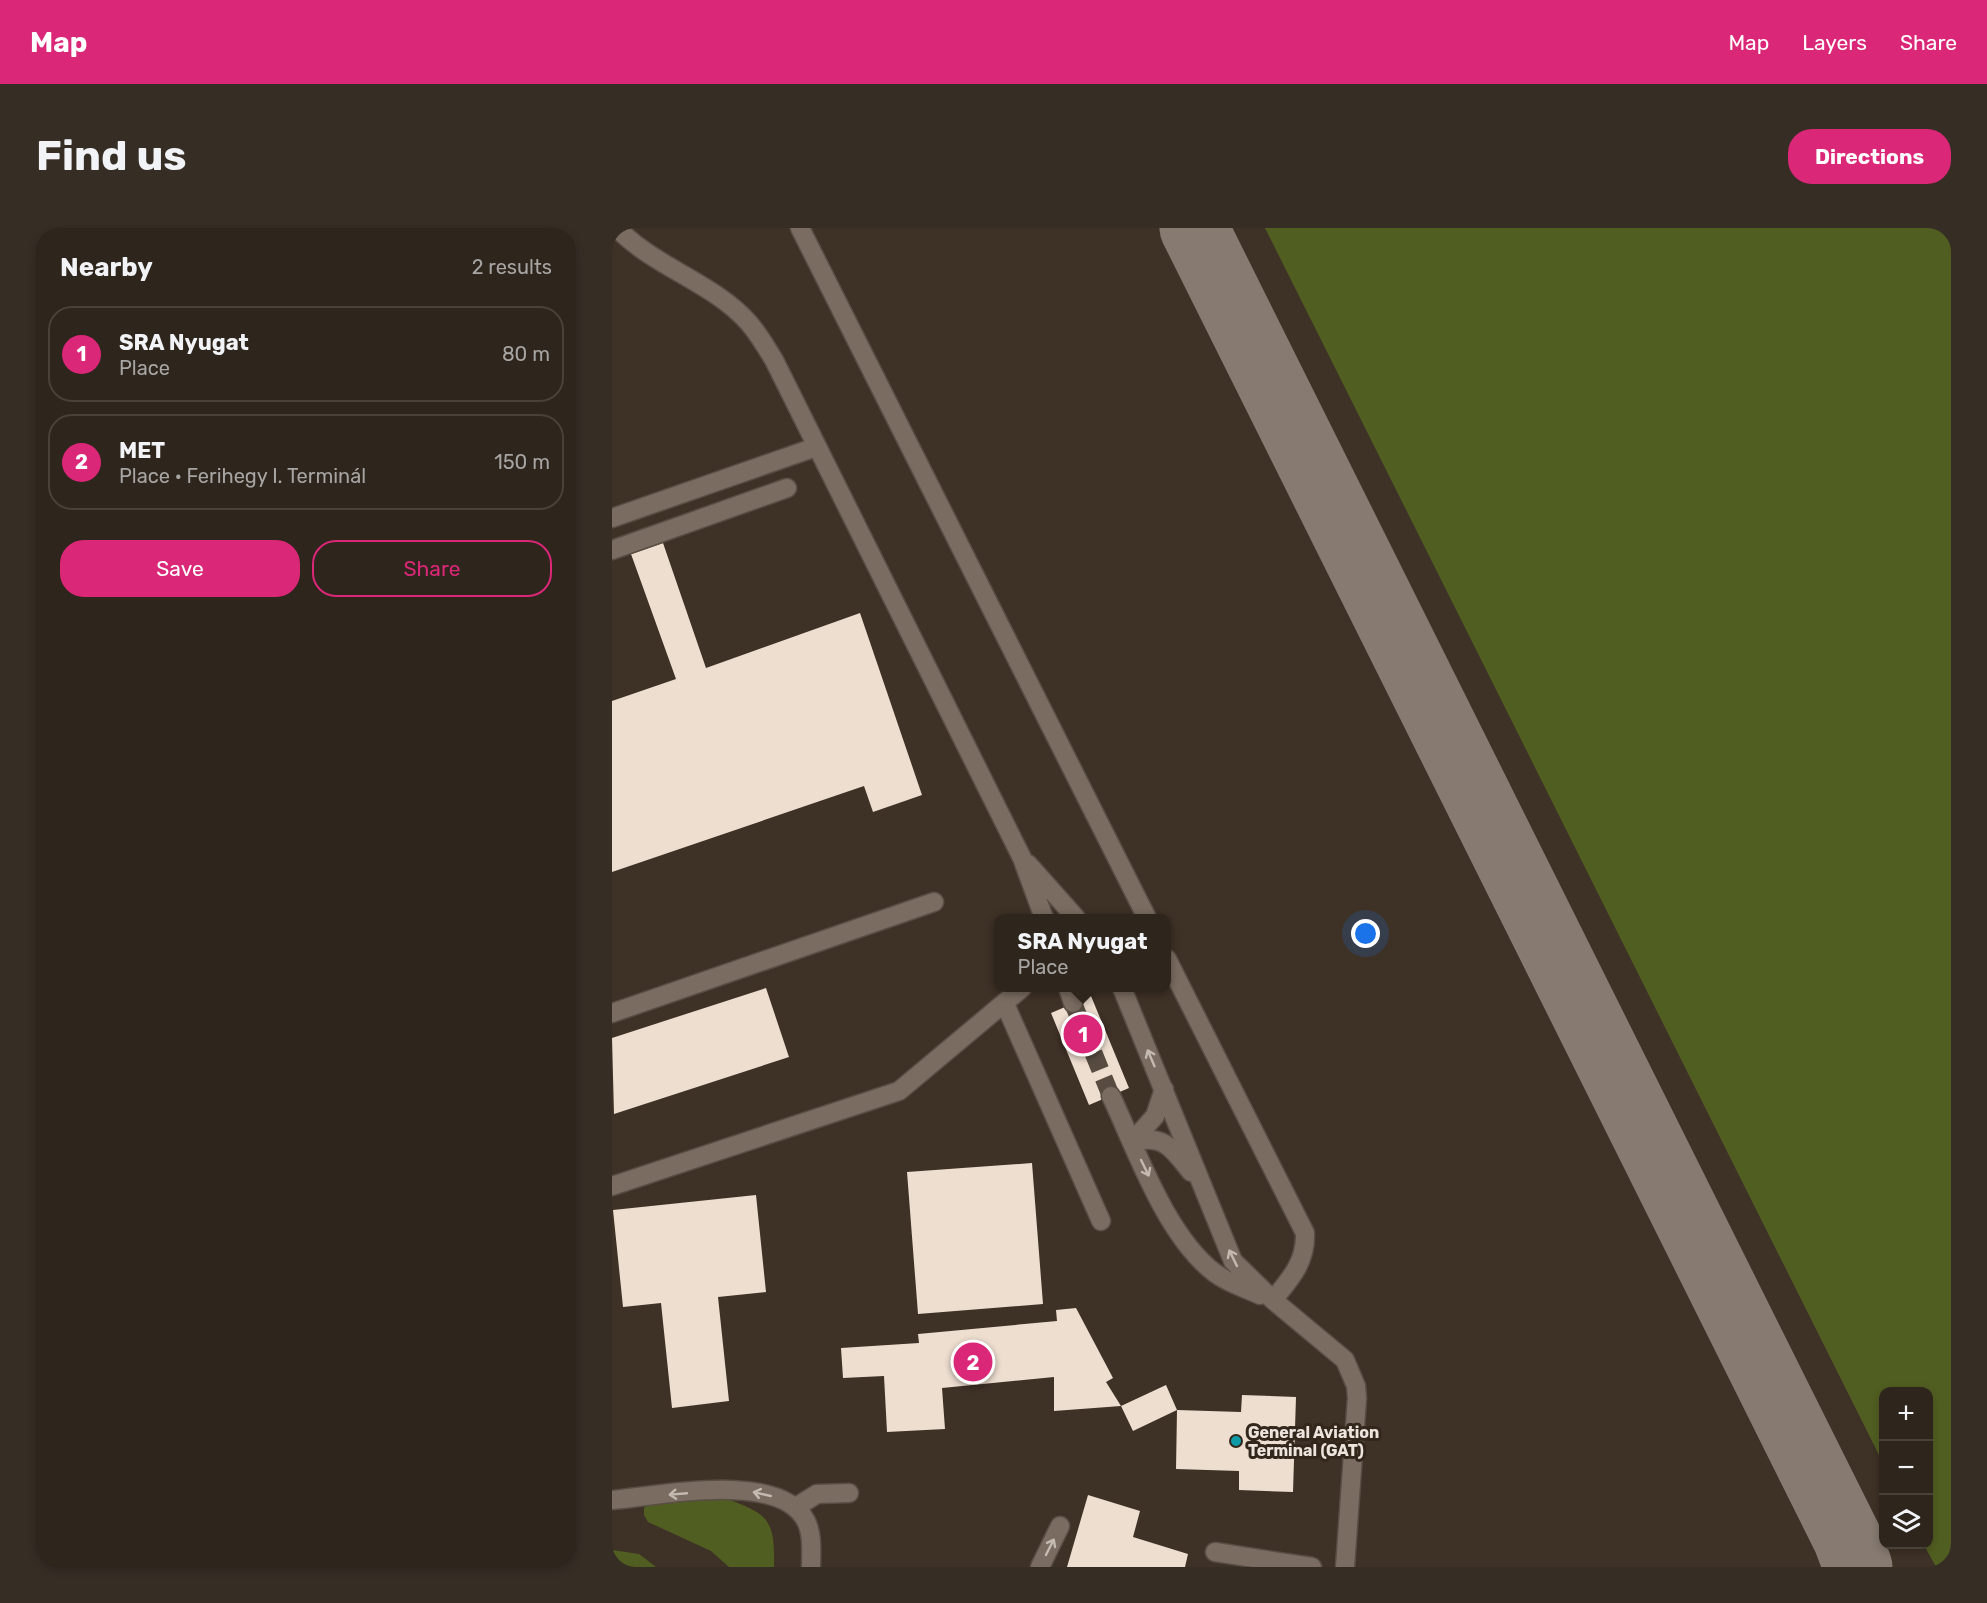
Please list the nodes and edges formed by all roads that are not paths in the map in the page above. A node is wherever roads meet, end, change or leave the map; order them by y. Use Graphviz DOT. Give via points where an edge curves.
graph roads {
  1 [pos="617,228"];
  2 [pos="800,228"];
  3 [pos="816,447"];
  4 [pos="788,488"];
  5 [pos="612,518"];
  6 [pos="612,550"];
  7 [pos="1022,858"];
  8 [pos="934,902"];
  9 [pos="1043,914"];
  10 [pos="1072,914"];
  11 [pos="1145,914"];
  12 [pos="1171,966"];
  13 [pos="1017,992"];
  14 [pos="1124,992"];
  15 [pos="1005,1004"];
  16 [pos="612,1013"];
  17 [pos="1164,1089"];
  18 [pos="1111,1096"];
  19 [pos="1132,1142"];
  20 [pos="612,1186"];
  21 [pos="1204,1190"];
  22 [pos="1101,1221"];
  23 [pos="1273,1300"];
  24 [pos="849,1492"];
  25 [pos="612,1500"];
  26 [pos="796,1507"];
  27 [pos="1060,1526"];
  28 [pos="1215,1552"];
  29 [pos="811,1567"];
  30 [pos="1040,1567"];
  31 [pos="1312,1567"];
  32 [pos="1346,1567"];
  1 -- 3 [label="street" via="747,321 774,360"];
  2 -- 11 [label="street"];
  3 -- 5 [label="street"];
  3 -- 7 [label="street"];
  4 -- 6 [label="street"];
  7 -- 9 [label="street"];
  7 -- 10 [label="street"];
  8 -- 16 [label="street"];
  12 -- 23 [label="street" via="1305,1233 1302,1261"];
  13 -- 15 [label="street"];
  17 -- 14 [label="street, one-way"];
  15 -- 20 [label="street" via="899,1091"];
  15 -- 22 [label="street"];
  17 -- 19 [label="street" via="1155,1116"];
  17 -- 21 [label="street"];
  18 -- 19 [label="street"];
  19 -- 21 [label="street" via="1154,1138 1166,1144"];
  19 -- 23 [label="street, one-way" via="1184,1242 1216,1274"];
  23 -- 21 [label="street, one-way" via="1233,1261"];
  23 -- 32 [label="street" via="1345,1360 1356,1386"];
  24 -- 26 [label="street" via="817,1494"];
  26 -- 25 [label="street, one-way" via="767,1494 736,1489"];
  26 -- 29 [label="street" via="807,1522 811,1538"];
  30 -- 27 [label="street, one-way"];
  28 -- 31 [label="street"];
}
